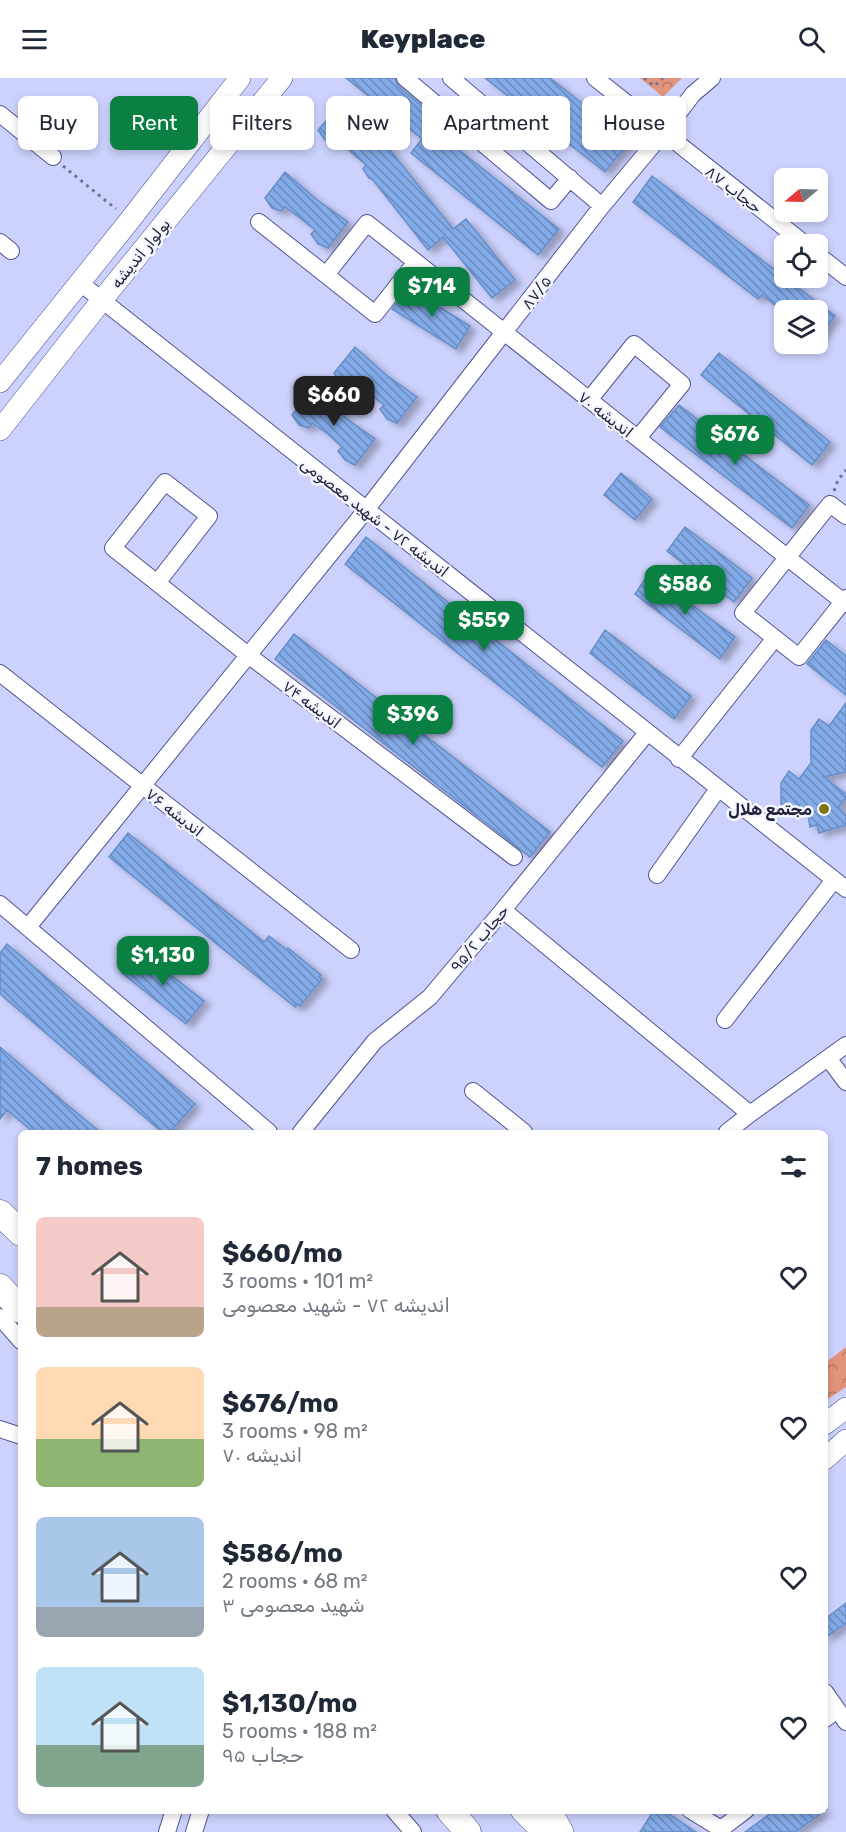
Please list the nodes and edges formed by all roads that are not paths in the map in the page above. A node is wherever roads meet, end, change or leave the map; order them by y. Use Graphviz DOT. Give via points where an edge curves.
graph roads {
  1 [pos="240,78"];
  2 [pos="282,78"];
  3 [pos="405,78"];
  4 [pos="451,78"];
  5 [pos="595,78"];
  6 [pos="712,78"];
  7 [pos="617,96"];
  8 [pos="686,103"];
  9 [pos="0,114"];
  10 [pos="649,150"];
  11 [pos="685,150"];
  12 [pos="53,157"];
  13 [pos="570,178"];
  14 [pos="602,206"];
  15 [pos="259,222"];
  16 [pos="792,234"];
  17 [pos="416,262"];
  18 [pos="828,263"];
  19 [pos="326,275"];
  20 [pos="846,277"];
  21 [pos="79,282"];
  22 [pos="102,300"];
  23 [pos="504,333"];
  24 [pos="0,382"];
  25 [pos="589,400"];
  26 [pos="0,430"];
  27 [pos="638,438"];
  28 [pos="366,510"];
  29 [pos="846,516"];
  30 [pos="787,557"];
  31 [pos="157,583"];
  32 [pos="845,601"];
  33 [pos="775,638"];
  34 [pos="248,655"];
  35 [pos="0,673"];
  36 [pos="647,733"];
  37 [pos="679,759"];
  38 [pos="143,786"];
  39 [pos="718,789"];
  40 [pos="514,858"];
  41 [pos="657,875"];
  42 [pos="840,885"];
  43 [pos="0,904"];
  44 [pos="503,910"];
  45 [pos="28,927"];
  46 [pos="351,950"];
  47 [pos="726,1020"];
  48 [pos="846,1045"];
  49 [pos="828,1058"];
  50 [pos="846,1082"];
  51 [pos="473,1092"];
  52 [pos="750,1114"];
  53 [pos="267,1130"];
  54 [pos="303,1130"];
  55 [pos="521,1130"];
  56 [pos="730,1130"];
  57 [pos="0,1213"];
  58 [pos="18,1230"];
  59 [pos="0,1287"];
  60 [pos="18,1307"];
  61 [pos="0,1317"];
  62 [pos="18,1338"];
  63 [pos="846,1408"];
  64 [pos="828,1422"];
  65 [pos="0,1429"];
  66 [pos="18,1435"];
  67 [pos="846,1440"];
  68 [pos="828,1456"];
  69 [pos="828,1699"];
  70 [pos="836,1717"];
  71 [pos="173,1814"];
  72 [pos="200,1814"];
  73 [pos="397,1814"];
  74 [pos="452,1814"];
  75 [pos="528,1814"];
  76 [pos="553,1814"];
  77 [pos="697,1814"];
  78 [pos="741,1814"];
  79 [pos="167,1832"];
  80 [pos="194,1832"];
  81 [pos="413,1832"];
  82 [pos="468,1832"];
  83 [pos="546,1832"];
  84 [pos="563,1832"];
  1 -- 21 [label="main road, بولوار اندیشه"];
  2 -- 22 [label="main road, بولوار اندیشه"];
  3 -- 13 [label="street" via="551,201"];
  4 -- 13 [label="street"];
  5 -- 7 [label="street, حجاب ۸۷"];
  6 -- 8 [label="street, ۸۷/۵"];
  9 -- 12 [label="street"];
  10 -- 14 [label="street, ۸۷/۵"];
  11 -- 16 [label="street, حجاب ۸۷"];
  13 -- 14 [label="street"];
  14 -- 23 [label="street, ۸۷/۵"];
  15 -- 19 [label="street"];
  17 -- 19 [label="street, اندیشه ۷۰" via="367,223"];
  17 -- 19 [label="street" via="375,314"];
  17 -- 23 [label="street, اندیشه ۷۰"];
  18 -- 20 [label="street"];
  21 -- 22 [label="street, اندیشه ۷۲ - شهید معصومی"];
  21 -- 24 [label="main road, بولوار اندیشه"];
  22 -- 26 [label="main road, بولوار اندیشه"];
  22 -- 28 [label="street, اندیشه ۷۲ - شهید معصومی"];
  23 -- 25 [label="street, اندیشه ۷۰"];
  23 -- 28 [label="street, ۸۷/۵"];
  25 -- 27 [label="street, اندیشه ۷۰"];
  25 -- 27 [label="street" via="634,344 682,384"];
  27 -- 30 [label="street, اندیشه ۷۰"];
  28 -- 34 [label="street, ۸۷/۵"];
  28 -- 36 [label="street, اندیشه ۷۲ - شهید معصومی"];
  29 -- 30 [label="street" via="830,504"];
  30 -- 32 [label="street, اندیشه ۷۰"];
  30 -- 33 [label="street" via="743,613"];
  31 -- 31 [label="street, اندیشه ۷۴" via="113,549 165,482 209,516"];
  31 -- 34 [label="street, اندیشه ۷۴"];
  32 -- 33 [label="street" via="799,657"];
  33 -- 37 [label="street"];
  34 -- 38 [label="street, ۸۷/۵"];
  34 -- 40 [label="street, اندیشه ۷۴"];
  35 -- 38 [label="street, اندیشه ۷۶"];
  36 -- 37 [label="street, اندیشه ۷۲ - شهید معصومی"];
  36 -- 44 [label="street, حجاب ۹۵/۲"];
  37 -- 39 [label="street, اندیشه ۷۲ - شهید معصومی"];
  38 -- 45 [label="street, ۸۷/۵"];
  38 -- 46 [label="street, اندیشه ۷۶"];
  39 -- 41 [label="street"];
  39 -- 42 [label="street, اندیشه ۷۲ - شهید معصومی"];
  42 -- 47 [label="street"];
  43 -- 45 [label="street"];
  44 -- 52 [label="street"];
  44 -- 54 [label="street, حجاب ۹۵/۲" via="430,997 375,1041"];
  45 -- 53 [label="street"];
  48 -- 49 [label="street"];
  49 -- 50 [label="street"];
  49 -- 52 [label="street"];
  51 -- 55 [label="street"];
  52 -- 56 [label="street"];
  57 -- 58 [label="highway"];
  59 -- 60 [label="highway"];
  61 -- 62 [label="street"];
  63 -- 64 [label="main road"];
  65 -- 66 [label="street"];
  67 -- 68 [label="main road"];
  69 -- 70 [label="street"];
  71 -- 79 [label="street"];
  72 -- 80 [label="street"];
  73 -- 81 [label="street"];
  74 -- 82 [label="highway"];
  75 -- 83 [label="highway"];
  76 -- 84 [label="main road"];
  77 -- 78 [label="street" via="721,1829"];
}
